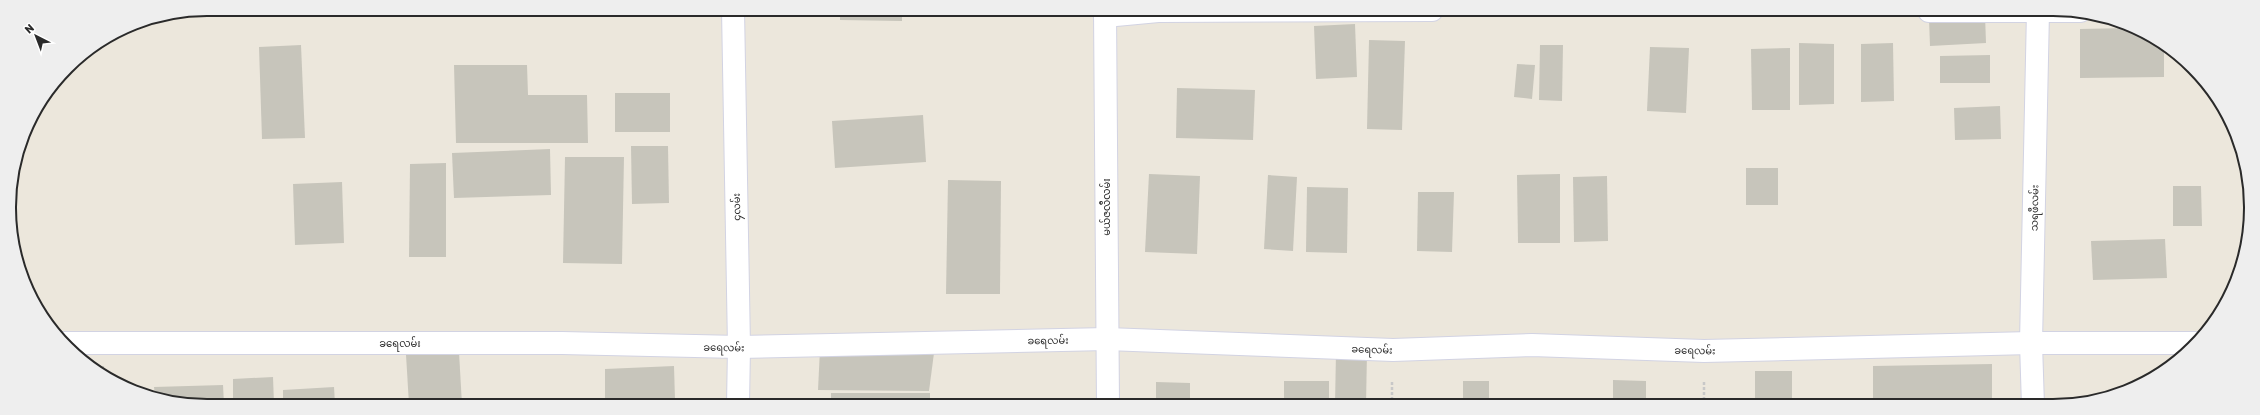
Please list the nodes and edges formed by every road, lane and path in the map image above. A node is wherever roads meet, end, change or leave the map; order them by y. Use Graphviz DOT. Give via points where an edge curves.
graph roads {
  1 [pos="733,16"];
  2 [pos="1105,16"];
  3 [pos="2038,16"];
  4 [pos="1107,339"];
  5 [pos="72,343"];
  6 [pos="2031,343"];
  7 [pos="2188,343"];
  8 [pos="739,347"];
  9 [pos="738,399"];
  10 [pos="1108,399"];
  11 [pos="2033,399"];
  1 -- 8 [label="street, ၄လမ်း"];
  2 -- 4 [label="street, မယ်ဇလီလမ်း"];
  3 -- 6 [label="street, သရဖီလမ်း"];
  4 -- 6 [label="street, ခရေလမ်း" via="1393,350 1532,345 1704,351"];
  4 -- 8 [label="street, ခရေလမ်း"];
  4 -- 10 [label="street, မယ်ဇလီလမ်း"];
  5 -- 8 [label="street, ခရေလမ်း" via="562,343"];
  6 -- 7 [label="street, ခရေလမ်း"];
  6 -- 11 [label="street, သရဖီလမ်း"];
  8 -- 9 [label="street, ၄လမ်း"];
}
